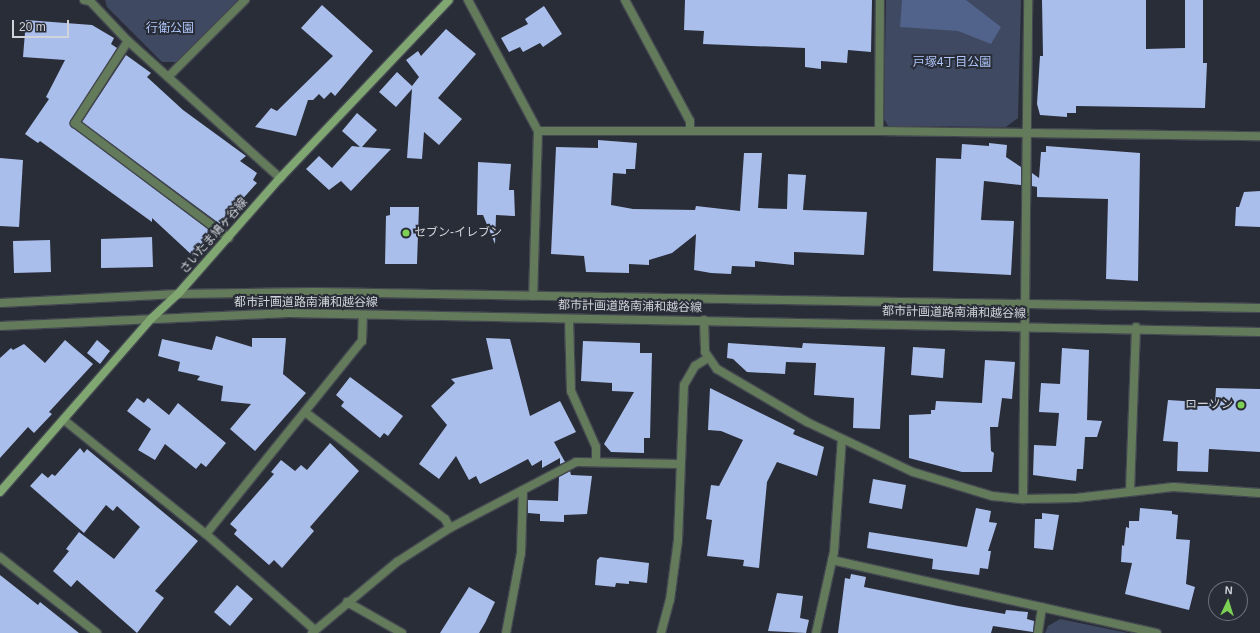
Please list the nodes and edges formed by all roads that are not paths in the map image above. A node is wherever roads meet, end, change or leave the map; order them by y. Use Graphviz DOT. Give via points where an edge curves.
graph roads {
  1 [pos="84,0"];
  2 [pos="91,0"];
  3 [pos="245,0"];
  4 [pos="449,0"];
  5 [pos="468,0"];
  6 [pos="625,0"];
  7 [pos="880,0"];
  8 [pos="1028,0"];
  9 [pos="128,41"];
  10 [pos="168,77"];
  11 [pos="690,130"];
  12 [pos="538,131"];
  13 [pos="879,131"];
  14 [pos="1028,133"];
  15 [pos="1260,136"];
  16 [pos="280,178"];
  17 [pos="229,238"];
  18 [pos="178,294"];
  19 [pos="533,296"];
  20 [pos="0,303"];
  21 [pos="1026,303"];
  22 [pos="1260,308"];
  23 [pos="363,315"];
  24 [pos="152,318"];
  25 [pos="569,319"];
  26 [pos="704,320"];
  27 [pos="0,326"];
  28 [pos="1025,326"];
  29 [pos="1136,327"];
  30 [pos="1260,332"];
  31 [pos="708,358"];
  32 [pos="305,412"];
  33 [pos="64,420"];
  34 [pos="842,438"];
  35 [pos="596,462"];
  36 [pos="679,464"];
  37 [pos="523,490"];
  38 [pos="1130,491"];
  39 [pos="0,492"];
  40 [pos="1260,493"];
  41 [pos="1023,499"];
  42 [pos="450,528"];
  43 [pos="206,534"];
  44 [pos="0,557"];
  45 [pos="832,560"];
  46 [pos="347,602"];
  47 [pos="1042,607"];
  48 [pos="313,632"];
  49 [pos="97,633"];
  50 [pos="402,633"];
  51 [pos="506,633"];
  52 [pos="661,633"];
  53 [pos="816,633"];
  54 [pos="1038,633"];
  55 [pos="1157,633"];
  1 -- 2 [label="street"];
  2 -- 9 [label="street"];
  3 -- 10 [label="street"];
  4 -- 16 [label="main road, さいたま鳩ヶ谷線"];
  5 -- 12 [label="street"];
  6 -- 11 [label="street" via="690,121"];
  7 -- 13 [label="street"];
  8 -- 14 [label="street"];
  9 -- 10 [label="street"];
  9 -- 17 [label="street" via="75,123"];
  10 -- 16 [label="street"];
  11 -- 12 [label="street"];
  11 -- 13 [label="street"];
  12 -- 19 [label="street"];
  13 -- 14 [label="street"];
  14 -- 15 [label="street"];
  14 -- 21 [label="street"];
  16 -- 17 [label="main road, さいたま鳩ヶ谷線"];
  17 -- 18 [label="main road, さいたま鳩ヶ谷線"];
  18 -- 19 [label="street, 都市計画道路南浦和越谷線" via="314,292"];
  18 -- 20 [label="street, 都市計画道路南浦和越谷線"];
  18 -- 24 [label="main road, さいたま鳩ヶ谷線"];
  19 -- 21 [label="street, 都市計画道路南浦和越谷線"];
  21 -- 22 [label="street, 都市計画道路南浦和越谷線"];
  21 -- 28 [label="street"];
  23 -- 24 [label="street, 都市計画道路南浦和越谷線"];
  23 -- 25 [label="street, 都市計画道路南浦和越谷線"];
  23 -- 32 [label="street" via="362,340"];
  24 -- 27 [label="street, 都市計画道路南浦和越谷線"];
  24 -- 33 [label="main road, さいたま鳩ヶ谷線"];
  25 -- 26 [label="street, 都市計画道路南浦和越谷線"];
  25 -- 35 [label="street" via="571,390 596,447"];
  26 -- 28 [label="street, 都市計画道路南浦和越谷線"];
  26 -- 31 [label="street"];
  28 -- 29 [label="street, 都市計画道路南浦和越谷線"];
  28 -- 41 [label="street"];
  29 -- 30 [label="street, 都市計画道路南浦和越谷線"];
  29 -- 38 [label="street"];
  31 -- 34 [label="street" via="717,369"];
  31 -- 36 [label="street" via="695,366 684,385"];
  32 -- 42 [label="street" via="445,519"];
  32 -- 43 [label="street"];
  33 -- 39 [label="main road, さいたま鳩ヶ谷線"];
  33 -- 43 [label="street"];
  34 -- 41 [label="street" via="913,472 992,496"];
  34 -- 45 [label="street"];
  35 -- 36 [label="street"];
  35 -- 37 [label="street" via="576,462"];
  36 -- 52 [label="street" via="678,540 670,600"];
  37 -- 42 [label="street"];
  37 -- 51 [label="street" via="521,553"];
  38 -- 40 [label="street" via="1173,488"];
  38 -- 41 [label="street" via="1076,498"];
  42 -- 46 [label="street" via="397,562"];
  43 -- 48 [label="street"];
  44 -- 49 [label="street"];
  45 -- 47 [label="street"];
  45 -- 53 [label="street"];
  46 -- 48 [label="street"];
  46 -- 50 [label="street"];
  47 -- 54 [label="street"];
  47 -- 55 [label="street"];
}
